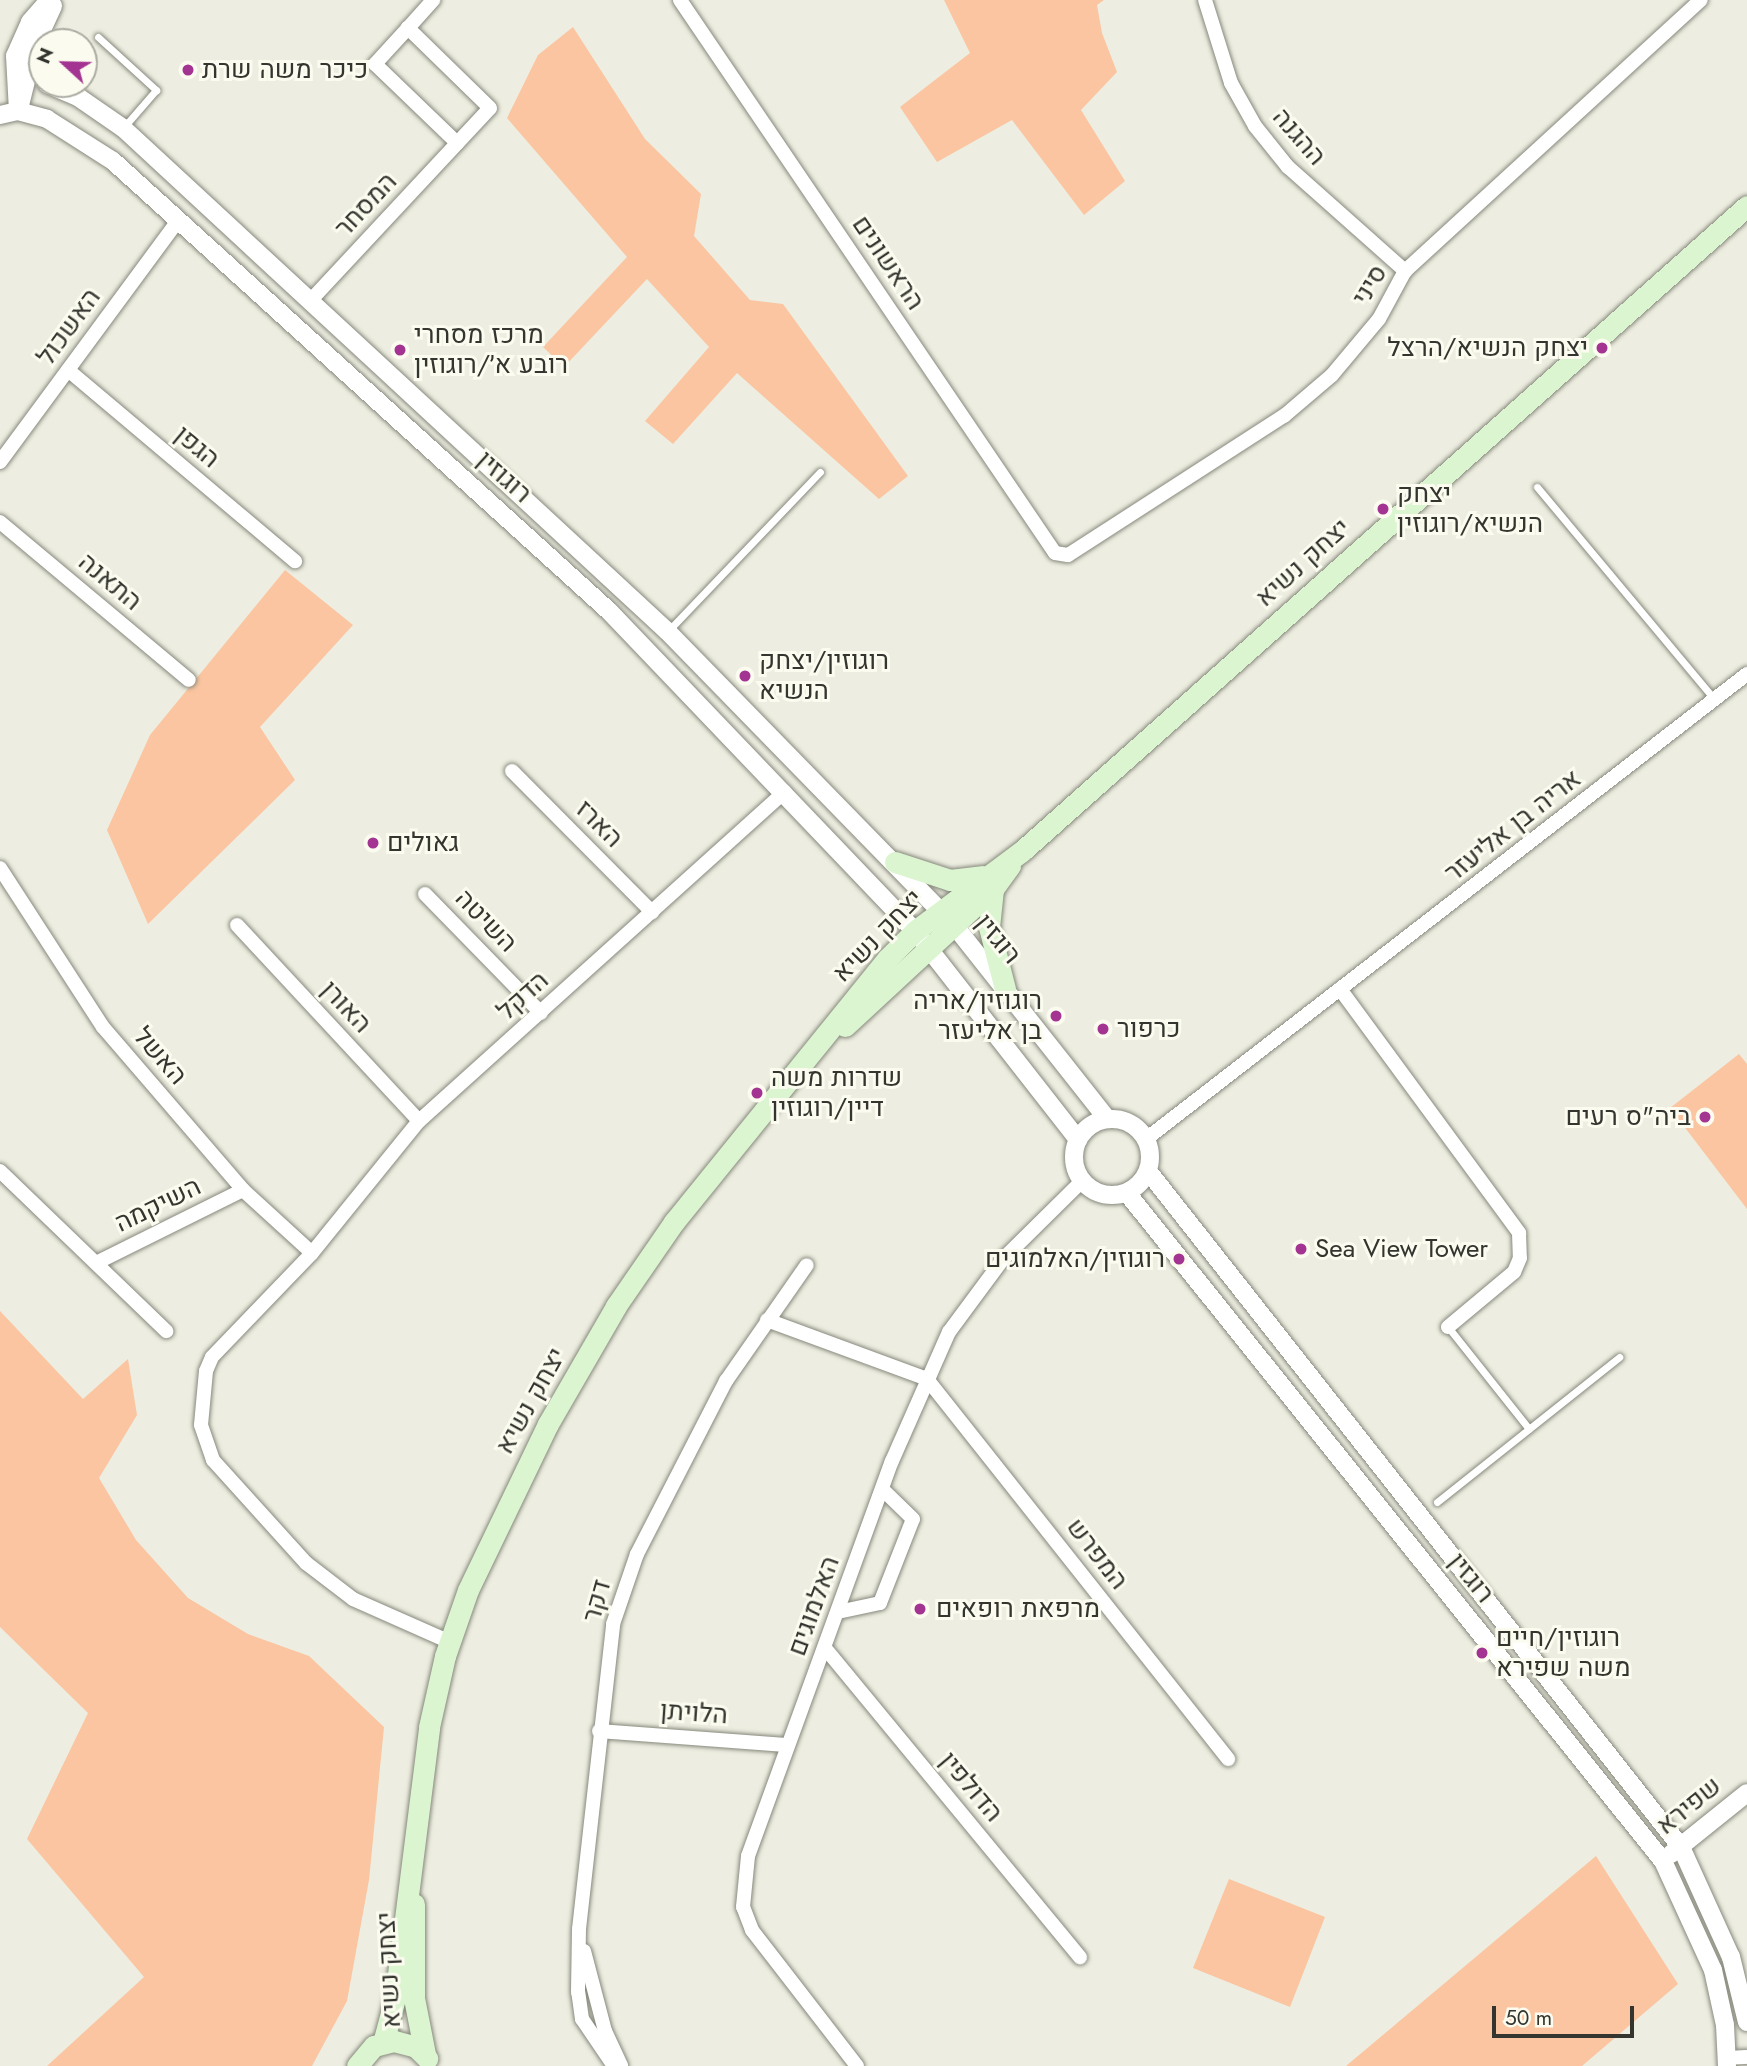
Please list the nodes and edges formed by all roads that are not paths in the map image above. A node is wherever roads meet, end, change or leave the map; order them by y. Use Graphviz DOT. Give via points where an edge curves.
graph roads {
  1 [pos="49,0"];
  2 [pos="56,0"];
  3 [pos="433,0"];
  4 [pos="680,0"];
  5 [pos="1206,0"];
  6 [pos="1701,0"];
  7 [pos="408,27"];
  8 [pos="39,28"];
  9 [pos="40,28"];
  10 [pos="98,37"];
  11 [pos="28,38"];
  12 [pos="0,58"];
  13 [pos="28,58"];
  14 [pos="20,80"];
  15 [pos="83,98"];
  16 [pos="18,111"];
  17 [pos="0,115"];
  18 [pos="123,128"];
  19 [pos="457,143"];
  20 [pos="1747,206"];
  21 [pos="178,221"];
  22 [pos="1405,271"];
  23 [pos="311,300"];
  24 [pos="68,370"];
  25 [pos="0,463"];
  26 [pos="820,472"];
  27 [pos="1537,487"];
  28 [pos="0,522"];
  29 [pos="1055,553"];
  30 [pos="295,561"];
  31 [pos="667,631"];
  32 [pos="1747,674"];
  33 [pos="189,680"];
  34 [pos="1714,699"];
  35 [pos="512,771"];
  36 [pos="785,792"];
  37 [pos="895,862"];
  38 [pos="0,868"];
  39 [pos="988,882"];
  40 [pos="4,883"];
  41 [pos="425,894"];
  42 [pos="652,912"];
  43 [pos="947,918"];
  44 [pos="237,925"];
  45 [pos="915,931"];
  46 [pos="930,948"];
  47 [pos="1005,989"];
  48 [pos="1340,989"];
  49 [pos="541,1013"];
  50 [pos="819,1047"];
  51 [pos="1107,1119"];
  52 [pos="419,1121"];
  53 [pos="1146,1139"];
  54 [pos="1078,1140"];
  55 [pos="0,1171"];
  56 [pos="1148,1171"];
  57 [pos="1082,1181"];
  58 [pos="243,1190"];
  59 [pos="1126,1193"];
  60 [pos="312,1253"];
  61 [pos="96,1263"];
  62 [pos="807,1265"];
  63 [pos="768,1320"];
  64 [pos="1448,1327"];
  65 [pos="166,1331"];
  66 [pos="1619,1357"];
  67 [pos="927,1379"];
  68 [pos="1529,1429"];
  69 [pos="882,1489"];
  70 [pos="1437,1502"];
  71 [pos="838,1612"];
  72 [pos="450,1642"];
  73 [pos="825,1648"];
  74 [pos="599,1731"];
  75 [pos="785,1745"];
  76 [pos="1228,1759"];
  77 [pos="1747,1793"];
  78 [pos="412,1840"];
  79 [pos="1681,1847"];
  80 [pos="1663,1861"];
  81 [pos="579,1930"];
  82 [pos="1080,1957"];
  83 [pos="1747,2022"];
  84 [pos="383,2043"];
  85 [pos="1747,2057"];
  86 [pos="428,2060"];
  87 [pos="1727,2062"];
  88 [pos="357,2066"];
  89 [pos="614,2066"];
  90 [pos="621,2066"];
  91 [pos="857,2066"];
  1 -- 8 [label="street"];
  2 -- 9 [label="street"];
  3 -- 7 [label="street"];
  4 -- 29 [label="street, הראשונים"];
  5 -- 22 [label="street, ההגנה" via="1231,83 1255,125 1288,167"];
  6 -- 22 [label="street, סיני"];
  7 -- 19 [label="street, המסחר" via="490,108"];
  7 -- 19 [label="street" via="375,64"];
  10 -- 18 [label="lane" via="156,90"];
  11 -- 12 [label="street"];
  13 -- 14 [label="street"];
  14 -- 16 [label="street"];
  15 -- 18 [label="street, רוגוזין"];
  16 -- 17 [label="street"];
  16 -- 21 [label="street, רוגוזין" via="47,119 88,141"];
  18 -- 23 [label="street, רוגוזין"];
  19 -- 23 [label="street, המסחר"];
  20 -- 39 [label="main road, יצחק נשיא"];
  21 -- 24 [label="street, האשכול"];
  21 -- 36 [label="street, רוגוזין" via="575,579"];
  22 -- 29 [label="street, סיני" via="1371,328 1332,375 1284,416 1083,549 1068,555"];
  23 -- 31 [label="street, רוגוזין"];
  24 -- 25 [label="street, האשכול"];
  24 -- 30 [label="street, הגפן"];
  26 -- 31 [label="lane"];
  27 -- 34 [label="lane"];
  28 -- 33 [label="street, התאנה"];
  31 -- 37 [label="street, רוגוזין"];
  32 -- 34 [label="street, אריה בן אליעזר"];
  34 -- 48 [label="street, אריה בן אליעזר"];
  35 -- 42 [label="street, הארז"];
  36 -- 42 [label="street, הדקל"];
  36 -- 45 [label="street, רוגוזין"];
  37 -- 39 [label="main road" via="950,880"];
  37 -- 43 [label="street, רוגזין"];
  38 -- 40 [label="street, האשל"];
  39 -- 43 [label="main road, יצחק נשיא"];
  39 -- 47 [label="main road" via="989,926"];
  40 -- 58 [label="street, האשל" via="103,1027"];
  41 -- 49 [label="street, השיטה"];
  42 -- 49 [label="street, הדקל"];
  43 -- 45 [label="main road, יצחק נשיא"];
  43 -- 46 [label="main road, יצחק נשיא"];
  43 -- 47 [label="street, רוגזין"];
  44 -- 52 [label="street, האורן"];
  45 -- 46 [label="street"];
  45 -- 50 [label="main road, יצחק נשיא"];
  46 -- 50 [label="main road, יצחק נשיא"];
  46 -- 54 [label="street"];
  47 -- 51 [label="street, רוגזין"];
  48 -- 53 [label="street, אריה בן אליעזר"];
  48 -- 64 [label="street" via="1519,1233 1520,1258 1514,1272"];
  49 -- 52 [label="street, הדקל"];
  50 -- 72 [label="main road, יצחק נשיא" via="738,1139 616,1306 519,1483 468,1590"];
  51 -- 53 [label="street" via="1130,1123"];
  51 -- 54 [label="street" via="1095,1123"];
  52 -- 60 [label="street, הדקל"];
  53 -- 56 [label="street"];
  54 -- 57 [label="street" via="1074,1161"];
  55 -- 61 [label="street, השיקמה"];
  56 -- 59 [label="street"];
  56 -- 79 [label="street, רוגזין"];
  57 -- 59 [label="street" via="1102,1195"];
  57 -- 67 [label="street, האלמוגים" via="1003,1259 949,1332"];
  58 -- 60 [label="street, האשל"];
  58 -- 61 [label="street, השיקמה"];
  59 -- 80 [label="street, רוגזין"];
  60 -- 72 [label="street, הדקל" via="212,1357 201,1406 206,1446 319,1575 374,1610"];
  61 -- 65 [label="street, השיקמה"];
  62 -- 63 [label="street, דקר"];
  63 -- 67 [label="street"];
  63 -- 74 [label="street, דקר" via="726,1381 637,1554 613,1624"];
  64 -- 68 [label="lane"];
  66 -- 68 [label="lane"];
  67 -- 69 [label="street, האלמוגים"];
  67 -- 76 [label="street, המפרש"];
  68 -- 70 [label="lane"];
  69 -- 71 [label="street, האלמוגים"];
  69 -- 71 [label="street" via="913,1519 880,1603"];
  71 -- 73 [label="street, האלמוגים"];
  72 -- 78 [label="main road, יצחק נשיא" via="429,1727"];
  73 -- 75 [label="street, האלמוגים"];
  73 -- 82 [label="street, הדולפין"];
  74 -- 75 [label="street, הלויתן"];
  74 -- 81 [label="street, דקר"];
  75 -- 91 [label="street, האלמוגים" via="748,1856 743,1907 752,1930"];
  77 -- 79 [label="street, שפירא"];
  78 -- 84 [label="main road, יצחק נשיא" via="395,1998"];
  78 -- 86 [label="main road, יצחק נשיא" via="414,1997"];
  79 -- 80 [label="street, שפירא"];
  79 -- 83 [label="street, רוגזין" via="1731,1957"];
  80 -- 87 [label="street, רוגזין" via="1713,1970"];
  81 -- 89 [label="street, דקר" via="582,2019"];
  81 -- 90 [label="street, דקר" via="605,2031"];
  84 -- 86 [label="main road" via="405,2042"];
  84 -- 88 [label="main road" via="367,2052"];
  85 -- 87 [label="street"];
}
